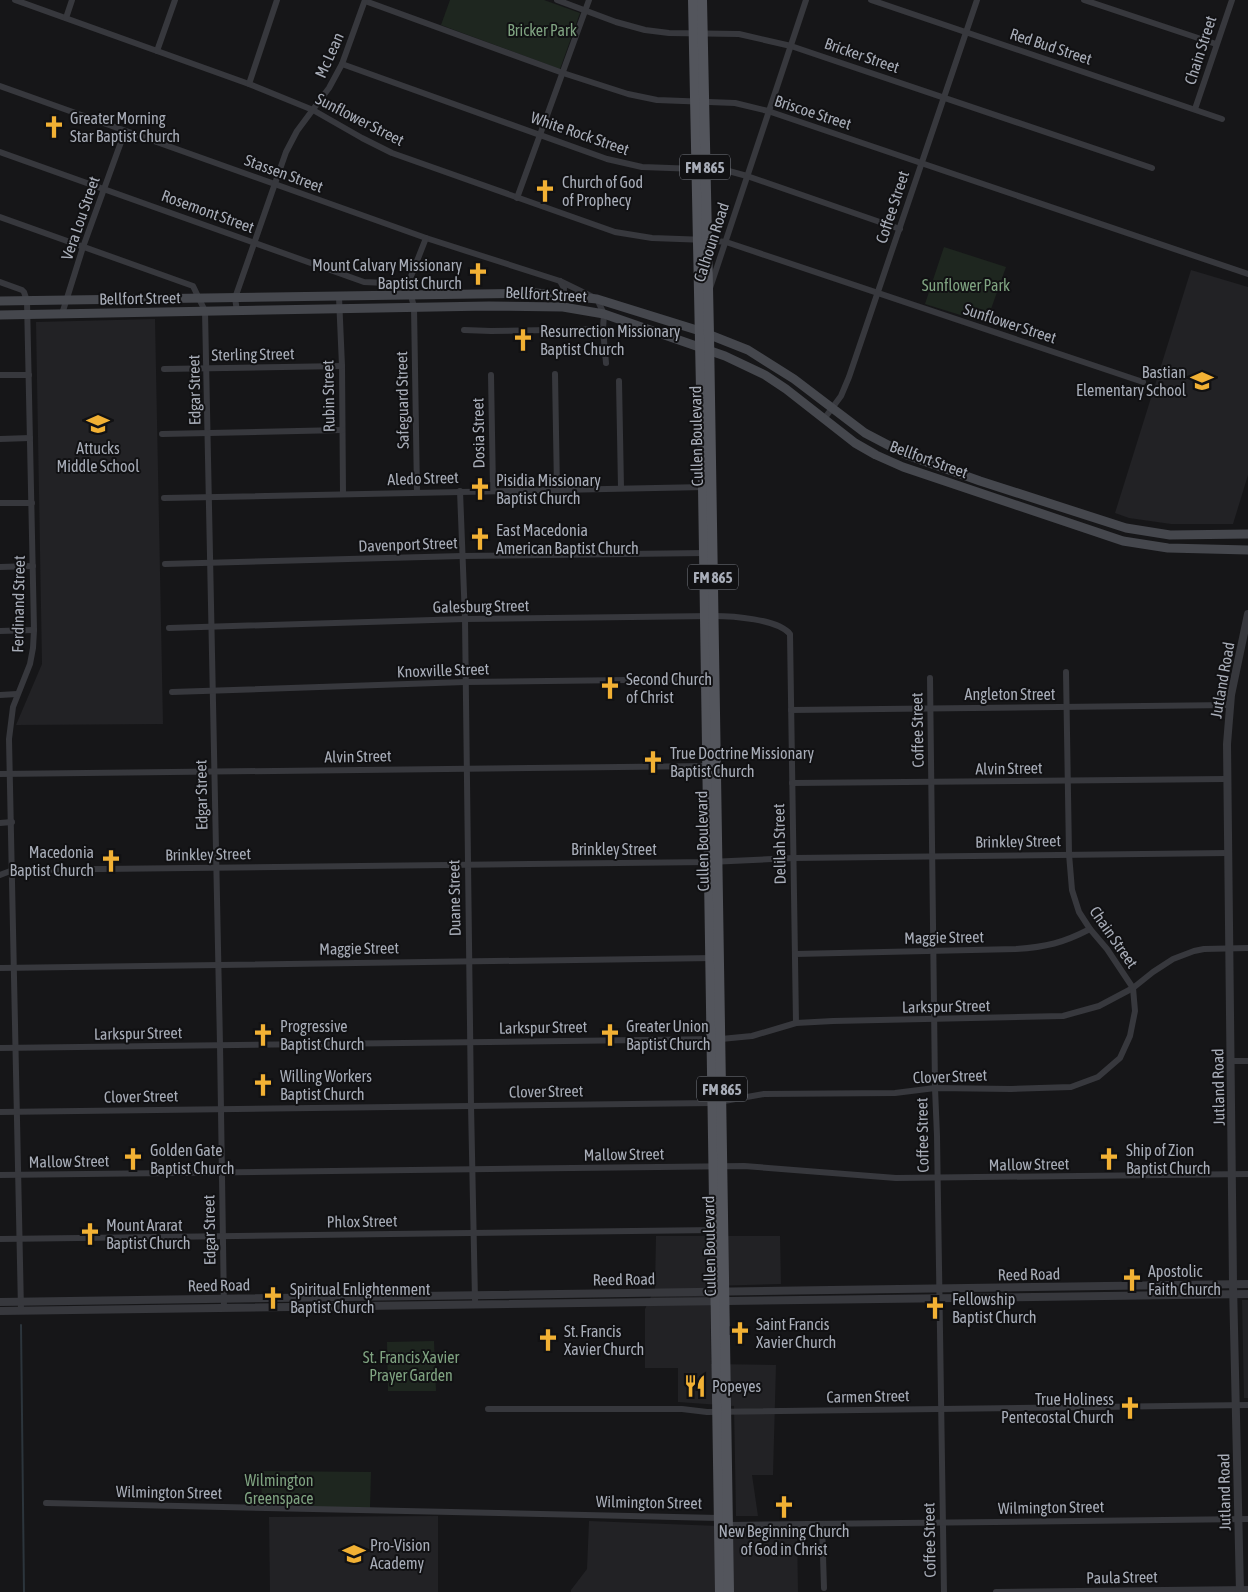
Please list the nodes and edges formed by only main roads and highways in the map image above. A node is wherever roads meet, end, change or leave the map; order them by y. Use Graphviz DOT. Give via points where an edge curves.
graph roads {
  1 [pos="693,0"];
  2 [pos="702,0"];
  3 [pos="698,33"];
  4 [pos="702,240"];
  5 [pos="489,294"];
  6 [pos="137,300"];
  7 [pos="0,302"];
  8 [pos="489,306"];
  9 [pos="137,313"];
  10 [pos="0,315"];
  11 [pos="704,333"];
  12 [pos="704,349"];
  13 [pos="794,379"];
  14 [pos="786,389"];
  15 [pos="907,455"];
  16 [pos="903,467"];
  17 [pos="980,481"];
  18 [pos="977,492"];
  19 [pos="1053,505"];
  20 [pos="1049,517"];
  21 [pos="1126,528"];
  22 [pos="1248,534"];
  23 [pos="1193,536"];
  24 [pos="1123,541"];
  25 [pos="1248,543"];
  26 [pos="1193,548"];
  27 [pos="1222,548"];
  28 [pos="1248,550"];
  29 [pos="722,1412"];
  30 [pos="720,1592"];
  31 [pos="729,1592"];
  1 -- 3 [label="main road, Cullen Boulevard / FM 865"];
  2 -- 3 [label="main road, Cullen Boulevard / FM 865"];
  3 -- 4 [label="main road, Cullen Boulevard / FM 865"];
  4 -- 11 [label="main road, Cullen Boulevard / FM 865"];
  4 -- 11 [label="main road, Cullen Boulevard / FM 865" via="708,293"];
  5 -- 6 [label="main road, Bellfort Street"];
  5 -- 8 [label="main road"];
  5 -- 11 [label="main road, Bellfort Street" via="536,293 597,300"];
  6 -- 7 [label="main road, Bellfort Street"];
  6 -- 9 [label="main road"];
  8 -- 9 [label="main road, Bellfort Street"];
  8 -- 12 [label="main road, Bellfort Street" via="563,307 604,314"];
  9 -- 10 [label="main road, Bellfort Street"];
  11 -- 12 [label="main road, Cullen Boulevard / FM 865"];
  11 -- 13 [label="main road, Bellfort Street" via="748,350"];
  12 -- 14 [label="main road, Bellfort Street" via="748,366"];
  12 -- 29 [label="main road, Cullen Boulevard / FM 865"];
  13 -- 14 [label="main road"];
  13 -- 15 [label="main road, Bellfort Street" via="865,433"];
  14 -- 16 [label="main road, Bellfort Street" via="862,447"];
  15 -- 16 [label="main road"];
  15 -- 17 [label="main road, Bellfort Street"];
  16 -- 18 [label="main road, Bellfort Street"];
  17 -- 18 [label="main road"];
  17 -- 19 [label="main road, Bellfort Street"];
  18 -- 20 [label="main road, Bellfort Street"];
  19 -- 20 [label="main road"];
  19 -- 21 [label="main road, Bellfort Street"];
  20 -- 24 [label="main road, Bellfort Street"];
  21 -- 23 [label="main road, Bellfort Street"];
  21 -- 24 [label="main road"];
  22 -- 23 [label="main road, Bellfort Street"];
  23 -- 26 [label="main road"];
  24 -- 26 [label="main road, Bellfort Street"];
  25 -- 27 [label="main road"];
  26 -- 27 [label="main road, Bellfort Street"];
  27 -- 28 [label="main road, Bellfort Street"];
  29 -- 30 [label="main road, Cullen Boulevard / FM 865"];
  29 -- 31 [label="main road, Cullen Boulevard / FM 865" via="729,1525"];
}
